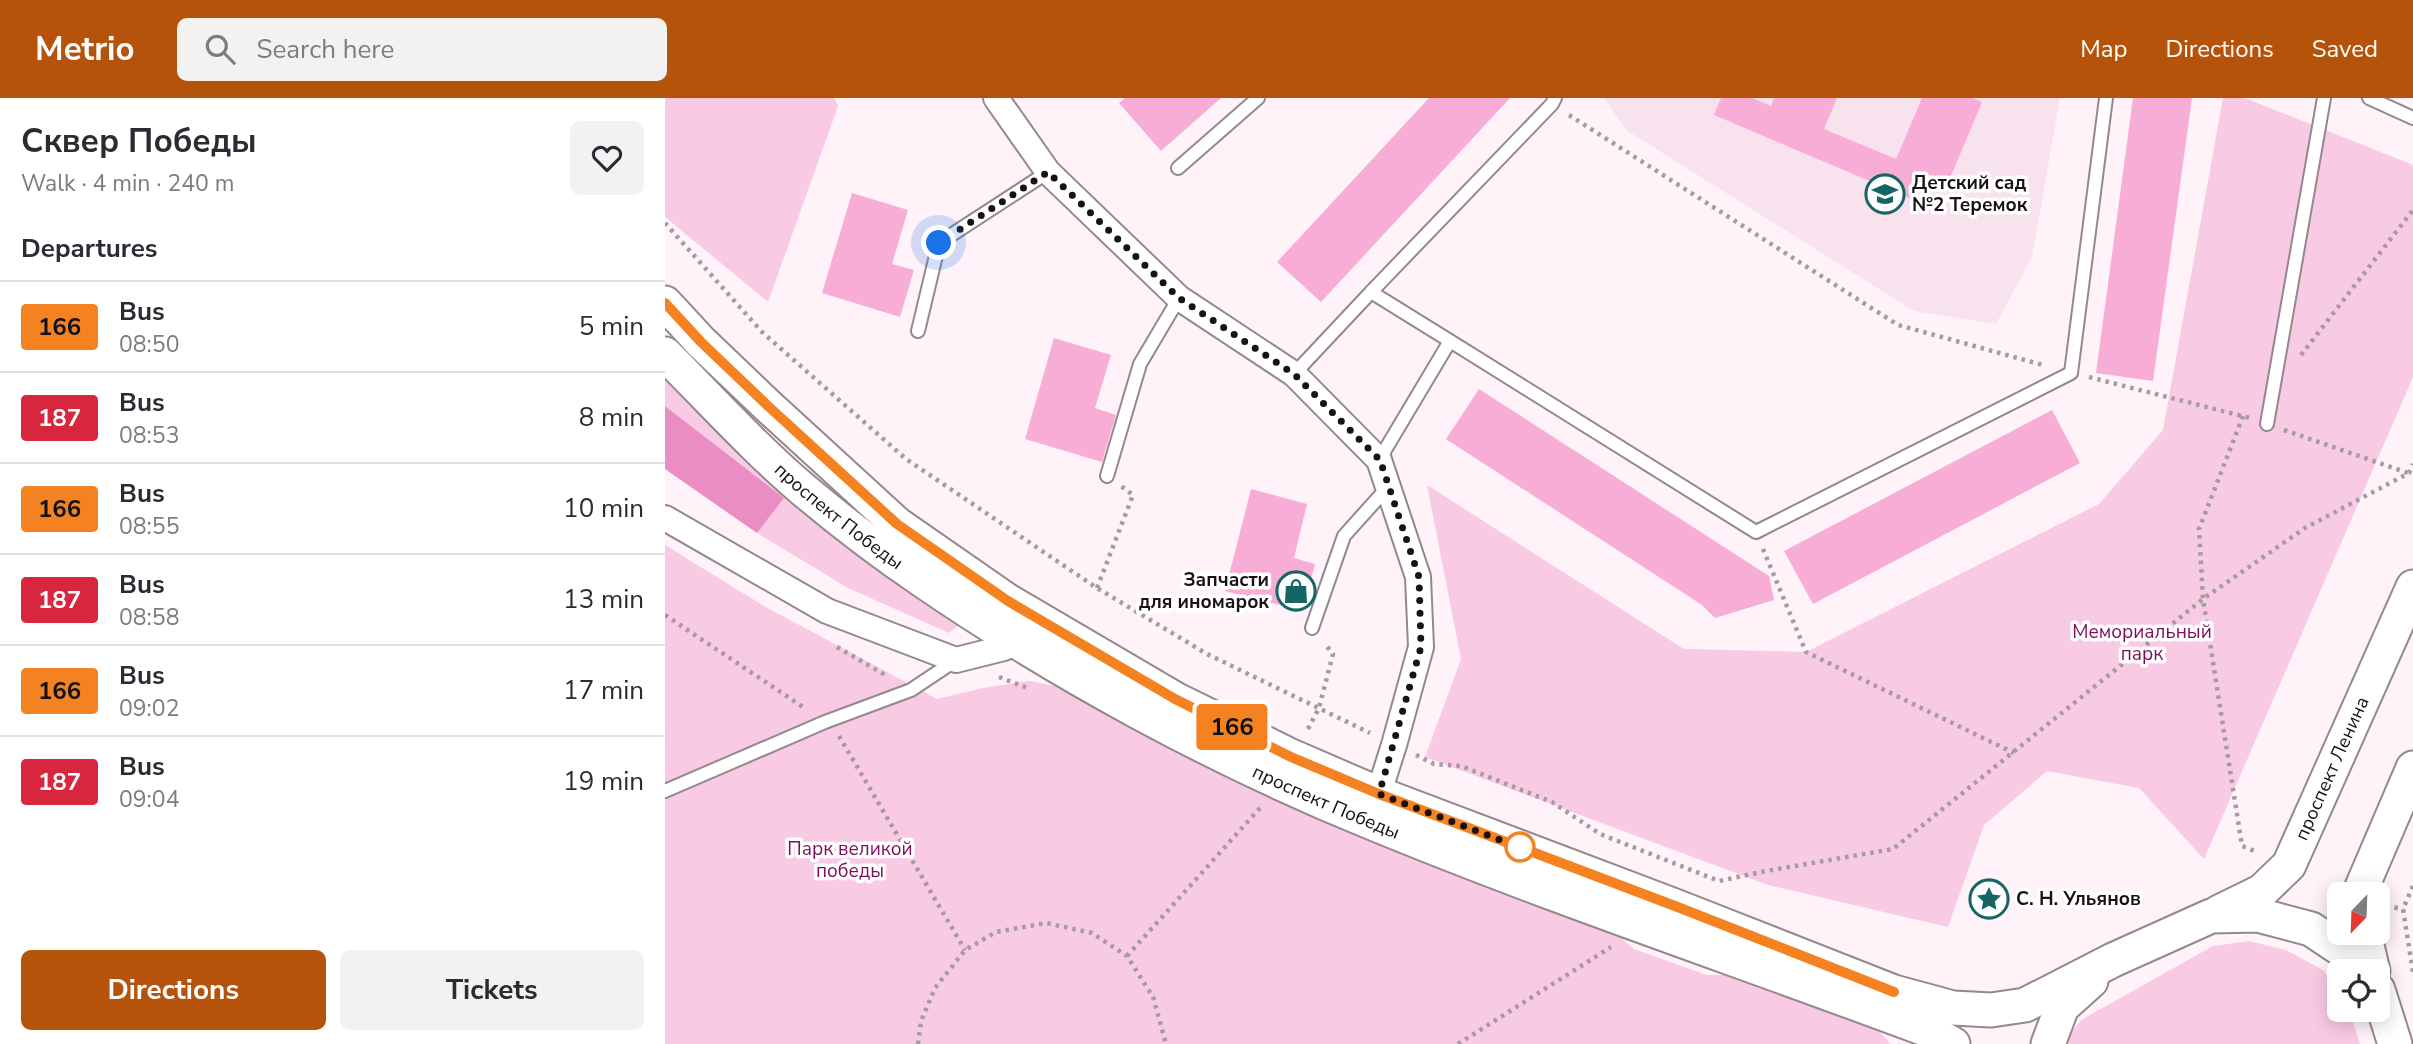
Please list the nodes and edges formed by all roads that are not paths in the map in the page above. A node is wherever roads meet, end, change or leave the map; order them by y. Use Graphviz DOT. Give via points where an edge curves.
graph roads {
  1 [pos="996,98"];
  2 [pos="1258,98"];
  3 [pos="2106,98"];
  4 [pos="2323,98"];
  5 [pos="2369,98"];
  6 [pos="1553,101"];
  7 [pos="2413,118"];
  8 [pos="1178,168"];
  9 [pos="1048,172"];
  10 [pos="1371,292"];
  11 [pos="1179,298"];
  12 [pos="665,303"];
  13 [pos="918,331"];
  14 [pos="1450,341"];
  15 [pos="665,354"];
  16 [pos="1294,374"];
  17 [pos="2267,424"];
  18 [pos="1380,460"];
  19 [pos="1107,475"];
  20 [pos="1387,488"];
  21 [pos="665,518"];
  22 [pos="2413,587"];
  23 [pos="1312,628"];
  24 [pos="1011,638"];
  25 [pos="956,660"];
  26 [pos="2413,768"];
  27 [pos="665,791"];
  28 [pos="1374,808"];
  29 [pos="2376,882"];
  30 [pos="2211,916"];
  31 [pos="2352,959"];
  32 [pos="2113,960"];
  33 [pos="1889,1003"];
  34 [pos="2062,1007"];
  35 [pos="2388,1022"];
  36 [pos="1914,1044"];
  37 [pos="1953,1044"];
  38 [pos="2031,1044"];
  39 [pos="2048,1044"];
  40 [pos="2395,1044"];
  1 -- 9 [label="street"];
  2 -- 8 [label="lane"];
  3 -- 14 [label="lane" via="2071,373 1756,532"];
  4 -- 17 [label="lane"];
  5 -- 7 [label="lane"];
  6 -- 10 [label="lane"];
  9 -- 11 [label="street"];
  9 -- 13 [label="lane" via="939,243"];
  10 -- 14 [label="lane"];
  10 -- 16 [label="lane"];
  11 -- 16 [label="street"];
  11 -- 19 [label="lane" via="1140,364"];
  12 -- 28 [label="main road, проспект Победы" via="758,397 897,524 1008,601 1175,699 1291,757"];
  14 -- 18 [label="lane"];
  15 -- 24 [label="main road, проспект Победы" via="804,491 920,579"];
  16 -- 18 [label="street"];
  18 -- 20 [label="street"];
  20 -- 23 [label="lane" via="1344,536"];
  20 -- 28 [label="street" via="1419,577 1421,647"];
  21 -- 25 [label="street" via="827,611"];
  22 -- 30 [label="main road, проспект Ленина" via="2289,865 2262,891"];
  24 -- 25 [label="street" via="1004,648"];
  24 -- 28 [label="main road, проспект Победы" via="1222,755"];
  25 -- 27 [label="lane" via="911,690"];
  26 -- 29 [label="main road"];
  28 -- 33 [label="main road, проспект Победы" via="1641,926"];
  30 -- 31 [label="main road" via="2258,915 2311,929"];
  30 -- 32 [label="main road, проспект Ленина"];
  32 -- 33 [label="main road, проспект Ленина" via="2025,1005 1991,1010"];
  32 -- 34 [label="main road"];
  33 -- 36 [label="main road"];
  33 -- 37 [label="main road"];
  34 -- 38 [label="main road"];
  34 -- 39 [label="main road"];
  35 -- 40 [label="main road"];
}
